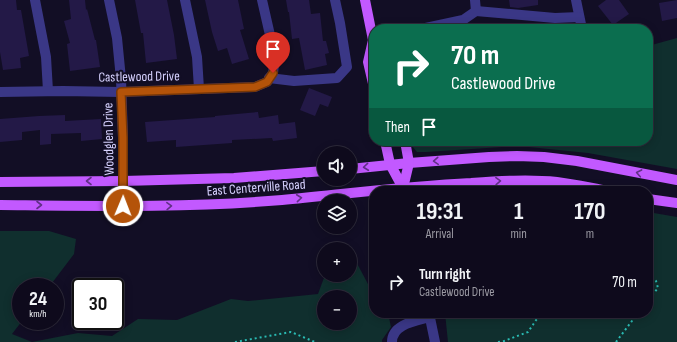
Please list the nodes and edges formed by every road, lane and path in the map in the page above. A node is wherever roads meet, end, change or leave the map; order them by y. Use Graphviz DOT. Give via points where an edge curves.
graph roads {
  1 [pos="35,0"];
  2 [pos="110,0"];
  3 [pos="185,0"];
  4 [pos="262,0"];
  5 [pos="335,0"];
  6 [pos="365,0"];
  7 [pos="474,0"];
  8 [pos="576,0"];
  9 [pos="476,11"];
  10 [pos="579,17"];
  11 [pos="370,24"];
  12 [pos="444,24"];
  13 [pos="581,24"];
  14 [pos="271,75"];
  15 [pos="199,89"];
  16 [pos="48,91"];
  17 [pos="0,92"];
  18 [pos="121,92"];
  19 [pos="386,146"];
  20 [pos="406,146"];
  21 [pos="409,162"];
  22 [pos="390,164"];
  23 [pos="357,168"];
  24 [pos="317,172"];
  25 [pos="677,180"];
  26 [pos="123,181"];
  27 [pos="0,182"];
  28 [pos="401,186"];
  29 [pos="404,186"];
  30 [pos="432,186"];
  31 [pos="582,186"];
  32 [pos="369,192"];
  33 [pos="653,200"];
  34 [pos="677,204"];
  35 [pos="0,205"];
  36 [pos="123,206"];
  37 [pos="653,278"];
  38 [pos="653,294"];
  39 [pos="421,318"];
  40 [pos="430,318"];
  41 [pos="538,318"];
  42 [pos="634,318"];
  43 [pos="235,342"];
  44 [pos="315,342"];
  45 [pos="392,342"];
  46 [pos="435,342"];
  47 [pos="498,342"];
  48 [pos="616,342"];
  1 -- 16 [label="street" via="46,57"];
  2 -- 18 [label="street, Woodglen Drive" via="120,63"];
  3 -- 15 [label="street" via="197,58"];
  4 -- 14 [label="street" via="275,57"];
  5 -- 14 [label="street" via="347,67 337,78 294,81"];
  6 -- 11 [label="main road"];
  7 -- 9 [label="street"];
  8 -- 10 [label="street"];
  9 -- 10 [label="street" via="555,18"];
  9 -- 12 [label="street" via="463,20"];
  10 -- 13 [label="street"];
  14 -- 15 [label="street, Castlewood Drive" via="267,82 255,87"];
  15 -- 18 [label="street, Castlewood Drive"];
  16 -- 17 [label="street, Castlewood Drive"];
  16 -- 18 [label="street, Castlewood Drive"];
  18 -- 26 [label="street, Woodglen Drive"];
  19 -- 22 [label="main road"];
  20 -- 21 [label="main road"];
  21 -- 22 [label="main road"];
  25 -- 21 [label="main road, one-way" via="544,157 489,156"];
  21 -- 29 [label="main road"];
  22 -- 23 [label="main road, one-way"];
  22 -- 28 [label="main road"];
  24 -- 26 [label="main road, East Centerville Road" via="234,178"];
  26 -- 27 [label="main road, East Centerville Road, one-way"];
  26 -- 36 [label="street, Woodglen Drive"];
  30 -- 31 [label="main road, East Centerville Road, one-way" via="534,180"];
  36 -- 32 [label="main road, East Centerville Road, one-way" via="233,203"];
  33 -- 34 [label="main road"];
  35 -- 36 [label="main road, East Centerville Road, one-way"];
  37 -- 38 [label="path" via="658,288"];
  39 -- 45 [label="street" via="399,327 392,336"];
  40 -- 46 [label="street"];
  41 -- 47 [label="path" via="528,332"];
  42 -- 48 [label="path"];
  43 -- 44 [label="path" via="291,332"];
}
